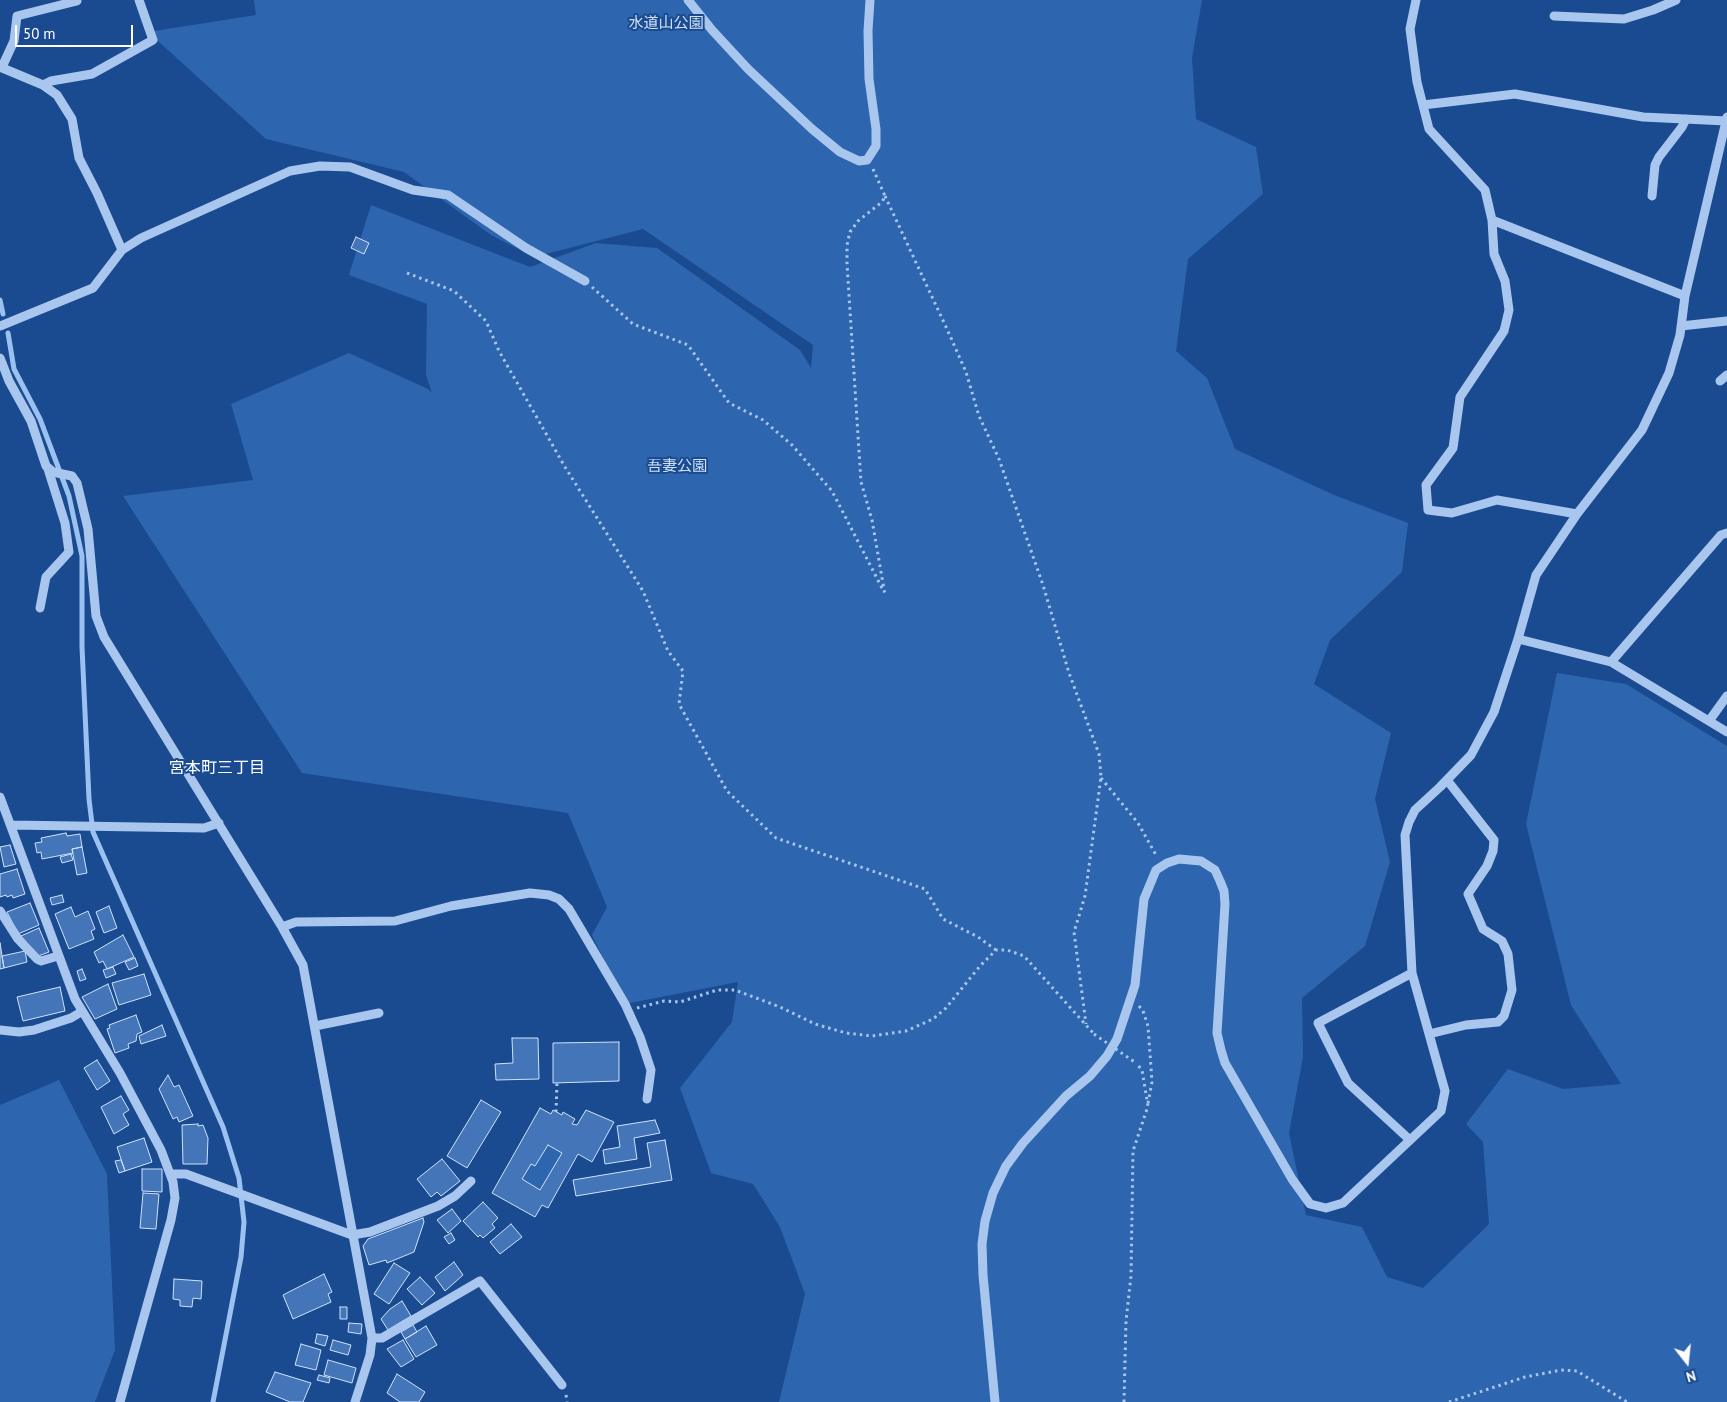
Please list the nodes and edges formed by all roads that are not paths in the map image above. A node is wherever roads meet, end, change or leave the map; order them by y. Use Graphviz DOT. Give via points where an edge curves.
graph roads {
  1 [pos="139,0"];
  2 [pos="688,0"];
  3 [pos="870,0"];
  4 [pos="1416,0"];
  5 [pos="1676,0"];
  6 [pos="77,1"];
  7 [pos="1554,16"];
  8 [pos="1,67"];
  9 [pos="44,85"];
  10 [pos="1423,105"];
  11 [pos="1686,119"];
  12 [pos="1727,119"];
  13 [pos="1652,196"];
  14 [pos="1492,220"];
  15 [pos="122,250"];
  16 [pos="585,281"];
  17 [pos="1685,296"];
  18 [pos="1727,321"];
  19 [pos="0,326"];
  20 [pos="1681,326"];
  21 [pos="0,358"];
  22 [pos="50,471"];
  23 [pos="1577,514"];
  24 [pos="1727,533"];
  25 [pos="40,608"];
  26 [pos="1518,639"];
  27 [pos="1611,662"];
  28 [pos="1727,696"];
  29 [pos="1709,720"];
  30 [pos="1727,732"];
  31 [pos="1447,780"];
  32 [pos="0,797"];
  33 [pos="6,820"];
  34 [pos="220,823"];
  35 [pos="0,911"];
  36 [pos="282,926"];
  37 [pos="58,956"];
  38 [pos="1412,973"];
  39 [pos="81,1012"];
  40 [pos="379,1014"];
  41 [pos="315,1026"];
  42 [pos="0,1030"];
  43 [pos="1429,1034"];
  44 [pos="648,1099"];
  45 [pos="1410,1140"];
  46 [pos="172,1174"];
  47 [pos="471,1181"];
  48 [pos="352,1235"];
  49 [pos="372,1338"];
  50 [pos="562,1385"];
  51 [pos="120,1402"];
  52 [pos="355,1402"];
  53 [pos="995,1402"];
  1 -- 9 [label="street" via="153,40 92,74"];
  2 -- 3 [label="street" via="748,69 812,129 851,159 867,160 873,155 877,138 869,80"];
  4 -- 10 [label="street" via="1410,29"];
  5 -- 7 [label="street" via="1624,18"];
  6 -- 8 [label="street" via="17,16 14,41"];
  8 -- 9 [label="street"];
  9 -- 15 [label="street" via="57,95 72,119 79,158"];
  10 -- 11 [label="street" via="1515,94 1643,117"];
  10 -- 14 [label="street" via="1429,129 1485,190"];
  11 -- 12 [label="street"];
  11 -- 13 [label="street" via="1655,166"];
  12 -- 17 [label="street"];
  14 -- 17 [label="street"];
  14 -- 23 [label="street" via="1494,254 1505,281 1509,310 1504,331 1460,396 1453,448 1426,485 1428,510 1452,513 1497,500"];
  15 -- 16 [label="street" via="141,238 290,171 320,166 350,167 413,190 448,195 526,248"];
  15 -- 19 [label="street" via="93,288"];
  17 -- 20 [label="street"];
  18 -- 20 [label="street"];
  20 -- 23 [label="street" via="1669,373 1642,430"];
  21 -- 22 [label="street" via="31,421"];
  22 -- 25 [label="street" via="65,523 69,552 46,577"];
  22 -- 34 [label="street" via="75,478 88,529 94,603 100,628"];
  23 -- 26 [label="street" via="1536,575"];
  24 -- 27 [label="street"];
  26 -- 27 [label="street"];
  26 -- 31 [label="street" via="1494,712 1471,755"];
  27 -- 29 [label="street"];
  28 -- 29 [label="street"];
  29 -- 30 [label="street"];
  31 -- 38 [label="street" via="1415,810 1405,835"];
  31 -- 43 [label="street" via="1494,840 1487,866 1468,894 1483,928 1502,941 1508,954 1512,990 1504,1016 1498,1022 1466,1025"];
  32 -- 33 [label="street"];
  33 -- 34 [label="street" via="204,828"];
  33 -- 37 [label="street"];
  34 -- 36 [label="street"];
  35 -- 37 [label="street" via="18,939 37,959 41,961"];
  36 -- 41 [label="street" via="303,965"];
  36 -- 44 [label="street" via="296,922 395,921 451,906 530,893 549,894 569,909 627,1010 649,1060"];
  37 -- 39 [label="street"];
  38 -- 43 [label="street"];
  38 -- 45 [label="street" via="1318,1023 1348,1083"];
  39 -- 42 [label="street" via="34,1030"];
  39 -- 46 [label="street" via="120,1072"];
  40 -- 41 [label="street"];
  41 -- 48 [label="street"];
  43 -- 45 [label="street" via="1446,1091 1442,1112"];
  45 -- 53 [label="street" via="1343,1203 1326,1208 1310,1204 1292,1179 1225,1063 1221,1050 1217,1033 1225,904 1220,881 1215,870 1192,859 1167,862 1156,870 1144,899 1136,985 1117,1039 1107,1056 1023,1143 1006,1166 984,1221 983,1275"];
  46 -- 48 [label="street" via="186,1174"];
  46 -- 51 [label="street" via="172,1214"];
  47 -- 48 [label="street" via="438,1206 370,1232"];
  48 -- 49 [label="street"];
  49 -- 50 [label="street" via="382,1338 480,1281"];
  49 -- 52 [label="street"];
}
